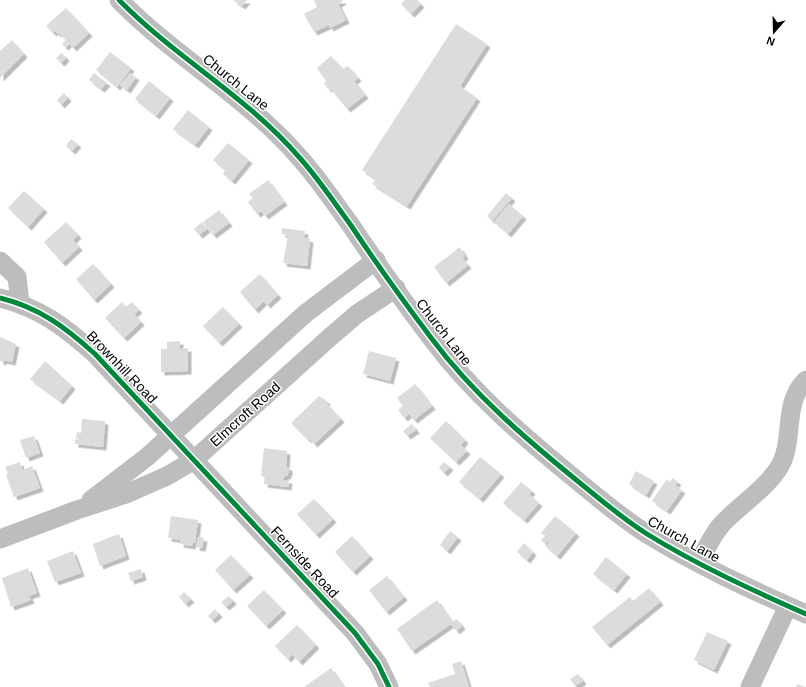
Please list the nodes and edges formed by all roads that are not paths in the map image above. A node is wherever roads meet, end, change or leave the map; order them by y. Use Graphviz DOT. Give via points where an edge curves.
graph roads {
  1 [pos="119,0"];
  2 [pos="0,260"];
  3 [pos="376,260"];
  4 [pos="396,288"];
  5 [pos="0,298"];
  6 [pos="20,303"];
  7 [pos="806,380"];
  8 [pos="170,436"];
  9 [pos="194,460"];
  10 [pos="77,510"];
  11 [pos="0,539"];
  12 [pos="699,563"];
  13 [pos="788,606"];
  14 [pos="806,614"];
  15 [pos="390,687"];
  16 [pos="750,687"];
  1 -- 3 [label="street, Church Lane" via="135,16 234,94 270,126 331,195"];
  2 -- 6 [label="street" via="17,277"];
  3 -- 4 [label="street, Church Lane"];
  3 -- 8 [label="street, Elmcroft Road" via="306,313"];
  4 -- 9 [label="street, Elmcroft Road" via="357,314"];
  4 -- 12 [label="street, Church Lane" via="432,340 471,386 510,424 645,533"];
  5 -- 6 [label="street, Brownhill Road"];
  6 -- 8 [label="street, Brownhill Road" via="48,316 72,333 95,354"];
  7 -- 12 [label="street" via="795,395 785,451 780,464 771,479 716,531"];
  8 -- 9 [label="street, Brownhill Road"];
  8 -- 10 [label="street, Elmcroft Road" via="124,476"];
  9 -- 10 [label="street, Elmcroft Road" via="167,476 126,494"];
  9 -- 15 [label="street, Fernside Road" via="355,633 378,664"];
  10 -- 11 [label="street, Elmcroft Road"];
  12 -- 13 [label="street, Church Lane"];
  13 -- 14 [label="street, Church Lane"];
  13 -- 16 [label="street"];
}
